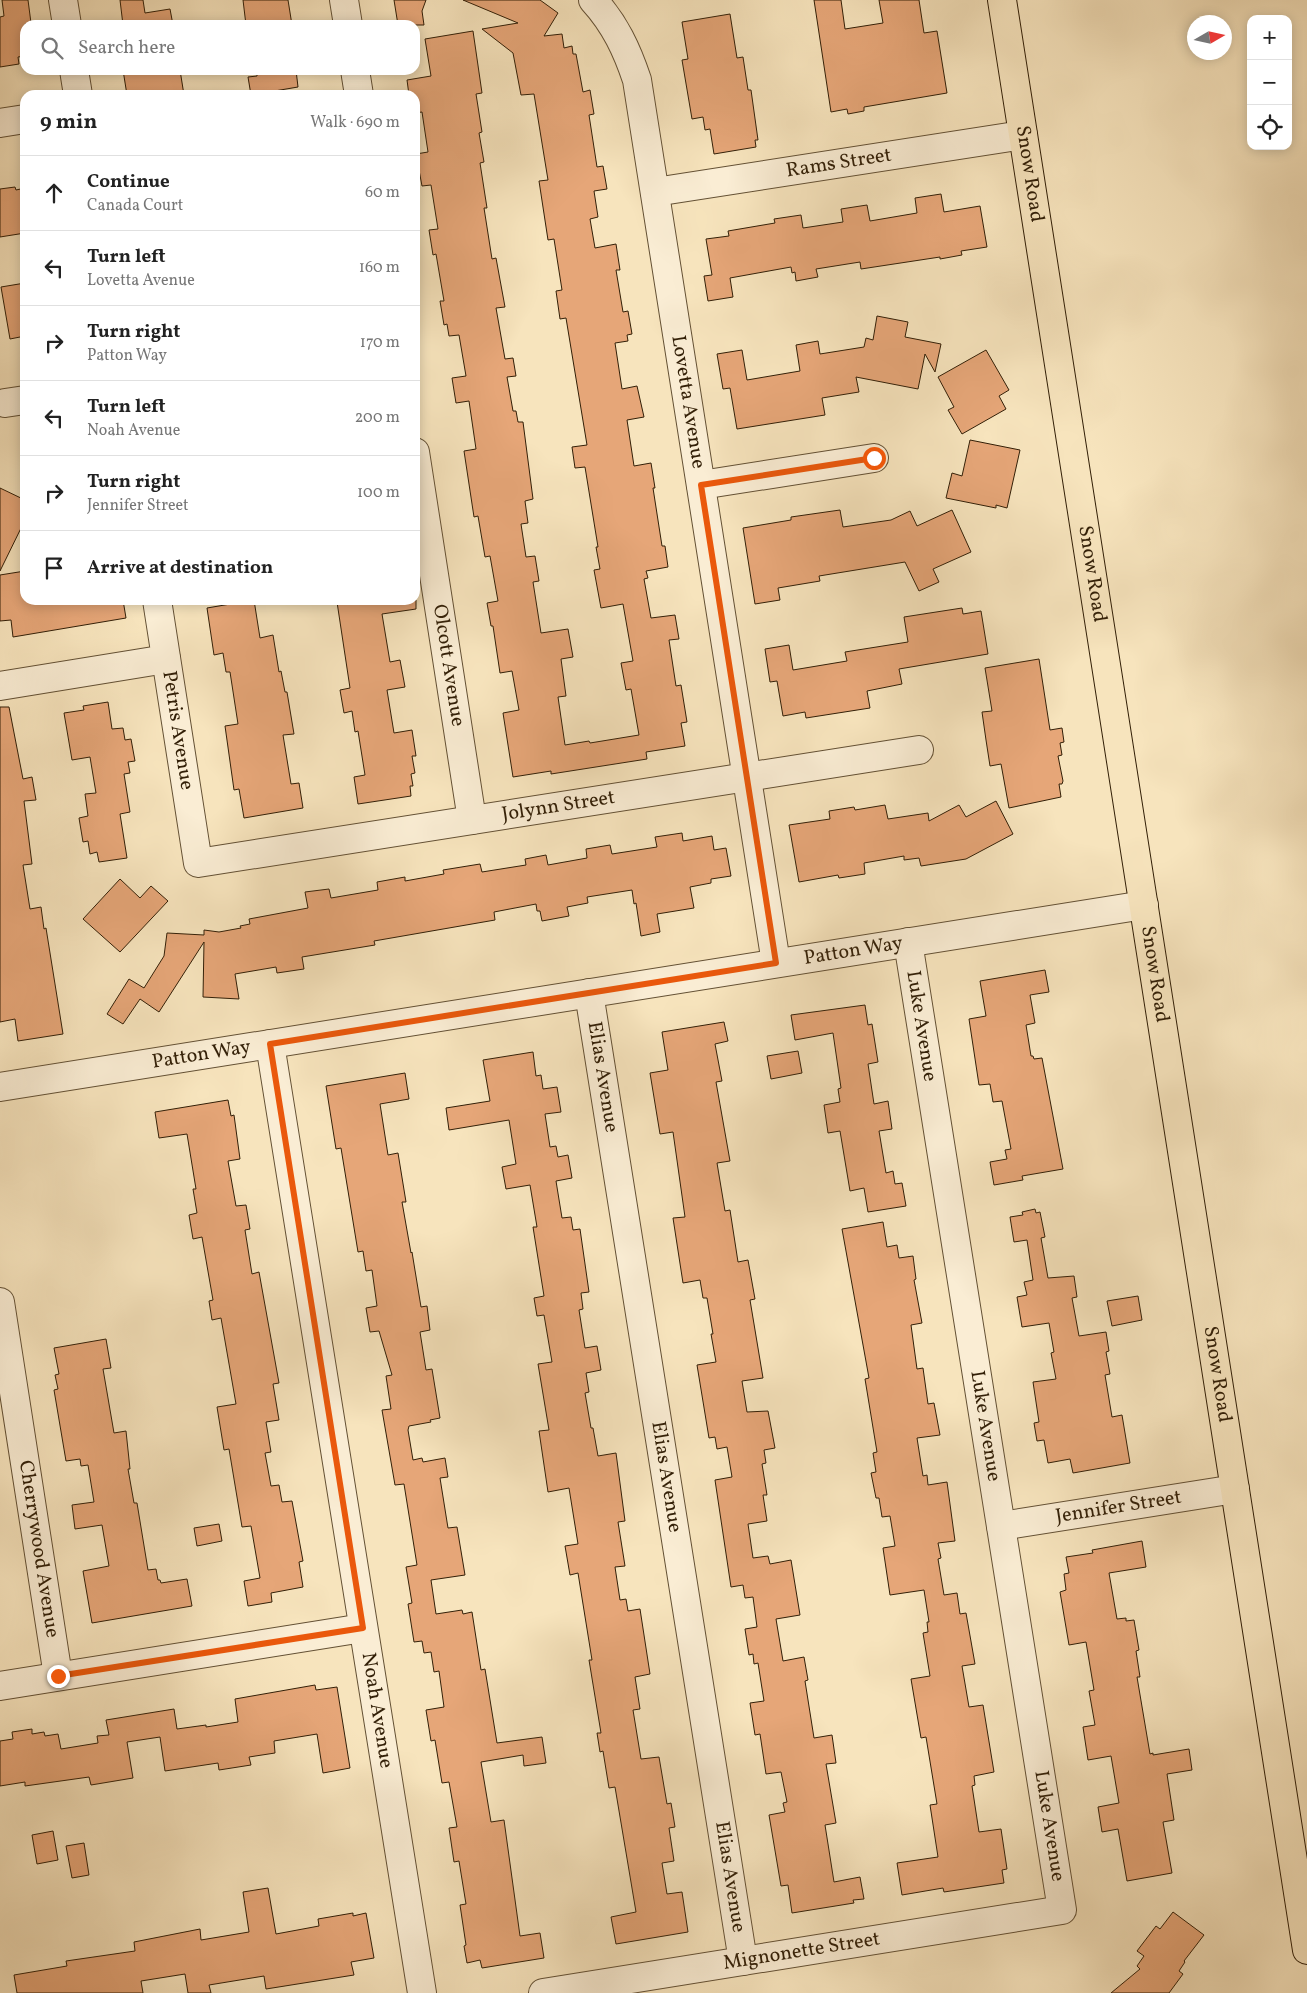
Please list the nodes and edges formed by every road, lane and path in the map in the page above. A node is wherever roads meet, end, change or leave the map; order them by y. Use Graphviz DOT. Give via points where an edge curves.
graph roads {
  1 [pos="63,0"];
  2 [pos="344,0"];
  3 [pos="593,0"];
  4 [pos="1002,0"];
  5 [pos="65,20"];
  6 [pos="347,20"];
  7 [pos="75,75"];
  8 [pos="356,75"];
  9 [pos="77,90"];
  10 [pos="358,90"];
  11 [pos="20,120"];
  12 [pos="0,123"];
  13 [pos="1023,135"];
  14 [pos="656,192"];
  15 [pos="874,458"];
  16 [pos="420,484"];
  17 [pos="701,485"];
  18 [pos="158,605"];
  19 [pos="166,659"];
  20 [pos="0,686"];
  21 [pos="920,750"];
  22 [pos="747,777"];
  23 [pos="472,820"];
  24 [pos="198,863"];
  25 [pos="1144,905"];
  26 [pos="908,942"];
  27 [pos="776,963"];
  28 [pos="589,993"];
  29 [pos="270,1044"];
  30 [pos="0,1087"];
  31 [pos="0,1302"];
  32 [pos="1235,1489"];
  33 [pos="1000,1526"];
  34 [pos="363,1628"];
  35 [pos="58,1676"];
  36 [pos="0,1686"];
  37 [pos="1062,1910"];
  38 [pos="1307,1950"];
  39 [pos="743,1961"];
  40 [pos="422,1993"];
  41 [pos="543,1993"];
  1 -- 5 [label="street"];
  2 -- 6 [label="street"];
  3 -- 14 [label="street, Lovetta Avenue" via="614,26 634,71"];
  4 -- 13 [label="main road, Snow Road"];
  7 -- 9 [label="street"];
  8 -- 10 [label="street"];
  11 -- 12 [label="street"];
  13 -- 14 [label="street, Rams Street"];
  13 -- 25 [label="main road, Snow Road"];
  14 -- 17 [label="street, Lovetta Avenue"];
  15 -- 17 [label="street"];
  16 -- 23 [label="street, Olcott Avenue"];
  17 -- 22 [label="street, Lovetta Avenue"];
  18 -- 19 [label="street, Petris Avenue"];
  19 -- 20 [label="street"];
  19 -- 24 [label="street, Petris Avenue"];
  21 -- 22 [label="street, Jolynn Street"];
  22 -- 23 [label="street, Jolynn Street"];
  22 -- 27 [label="street, Lovetta Avenue"];
  23 -- 24 [label="street, Jolynn Street"];
  25 -- 26 [label="street, Patton Way"];
  25 -- 32 [label="main road, Snow Road"];
  26 -- 27 [label="street, Patton Way"];
  26 -- 33 [label="street, Luke Avenue"];
  27 -- 28 [label="street, Patton Way"];
  28 -- 29 [label="street, Patton Way"];
  28 -- 39 [label="street, Elias Avenue"];
  29 -- 30 [label="street, Patton Way"];
  29 -- 34 [label="street, Noah Avenue"];
  31 -- 35 [label="street, Cherrywood Avenue"];
  32 -- 33 [label="street, Jennifer Street"];
  32 -- 38 [label="main road, Snow Road"];
  33 -- 37 [label="street, Luke Avenue"];
  34 -- 35 [label="street"];
  34 -- 40 [label="street, Noah Avenue"];
  35 -- 36 [label="street"];
  37 -- 39 [label="street, Mignonette Street"];
  39 -- 41 [label="street, Mignonette Street"];
}
